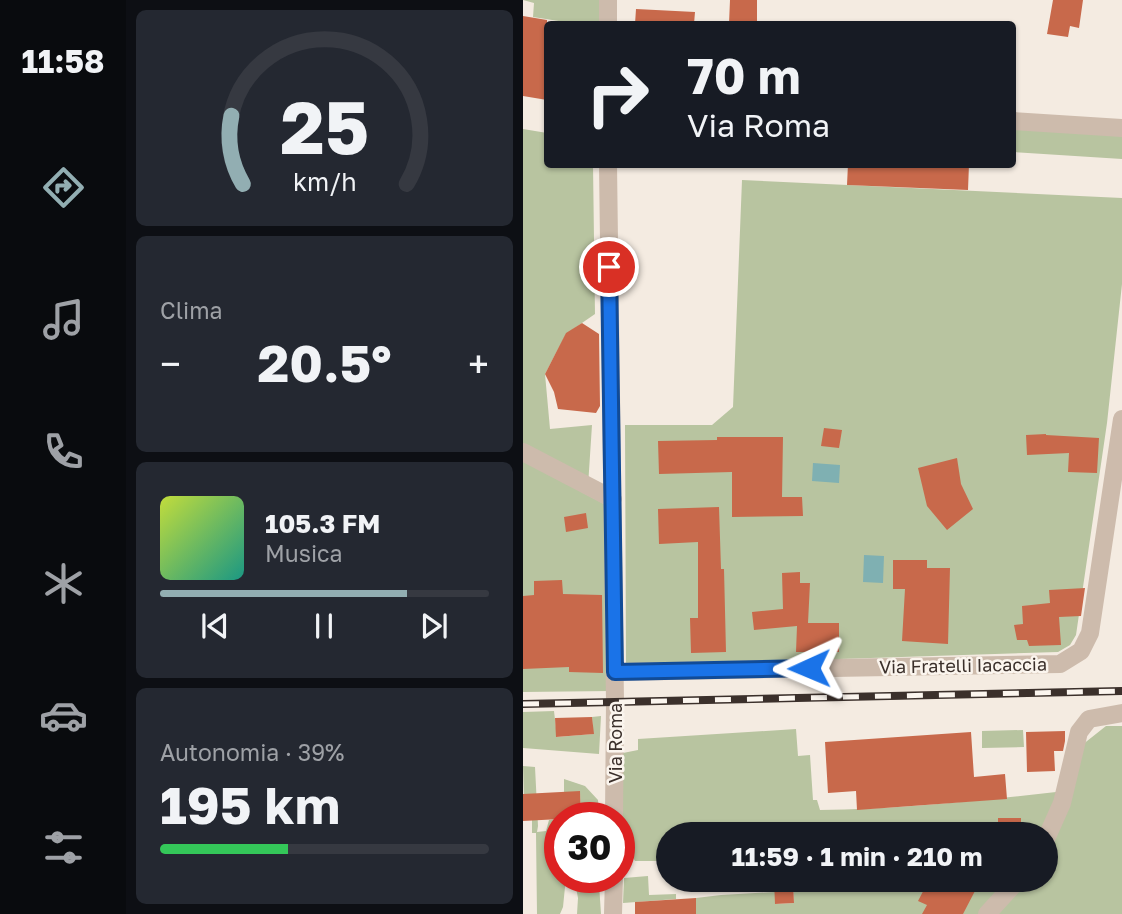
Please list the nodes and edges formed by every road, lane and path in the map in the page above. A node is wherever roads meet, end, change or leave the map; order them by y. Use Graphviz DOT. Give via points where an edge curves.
graph roads {
  1 [pos="608,0"];
  2 [pos="608,21"];
  3 [pos="1016,121"];
  4 [pos="1122,128"];
  5 [pos="608,168"];
  6 [pos="1122,419"];
  7 [pos="523,452"];
  8 [pos="613,499"];
  9 [pos="615,672"];
  10 [pos="1122,713"];
  11 [pos="614,802"];
  12 [pos="1054,822"];
  13 [pos="1007,892"];
  14 [pos="614,893"];
  15 [pos="613,914"];
  16 [pos="987,914"];
  1 -- 2 [label="street"];
  3 -- 4 [label="street"];
  5 -- 8 [label="street, Via Roma"];
  6 -- 9 [label="street, Via Fratelli Iacaccia" via="1090,633 1081,651 1060,664"];
  7 -- 8 [label="street"];
  8 -- 9 [label="street, Via Roma"];
  9 -- 11 [label="street, Via Roma"];
  10 -- 12 [label="street" via="1089,719 1079,732"];
  13 -- 16 [label="street"];
  14 -- 15 [label="street"];
}
